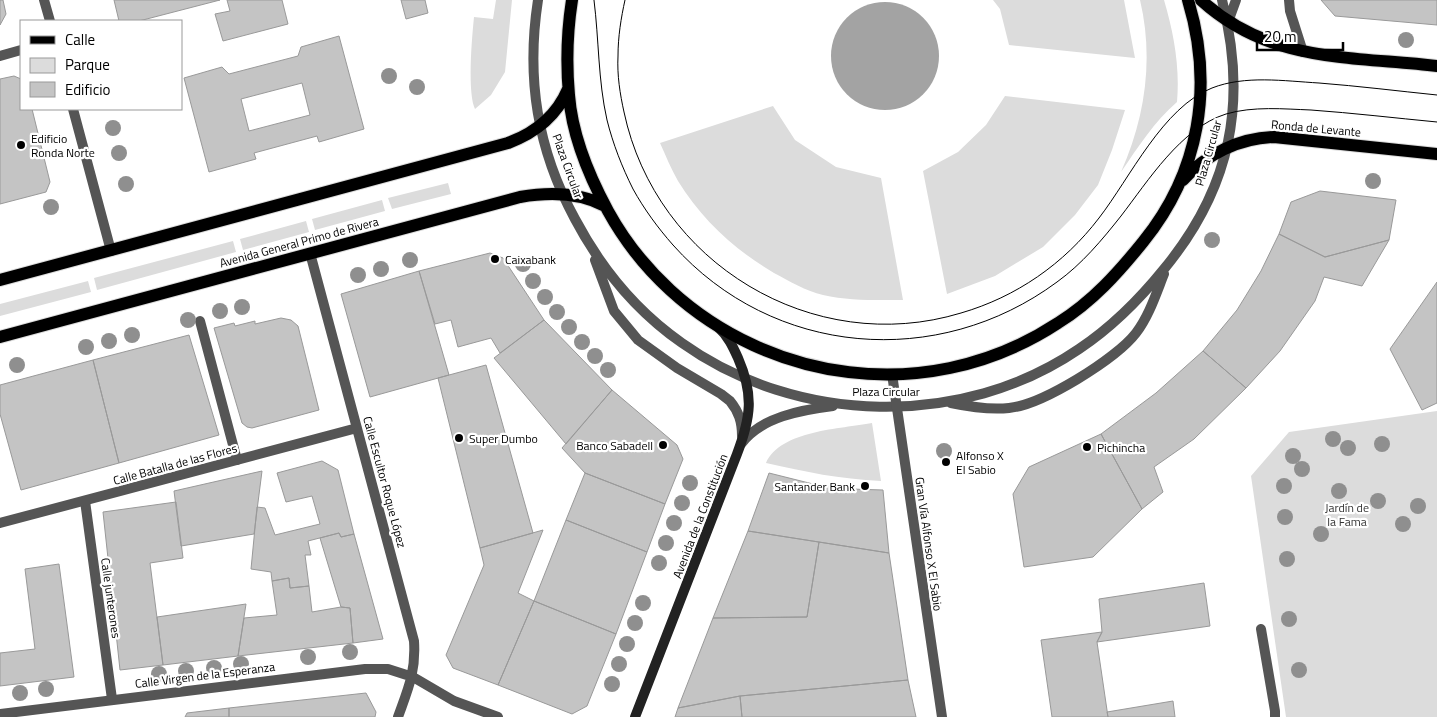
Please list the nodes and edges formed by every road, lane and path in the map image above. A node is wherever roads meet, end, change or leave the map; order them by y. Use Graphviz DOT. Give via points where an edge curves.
graph roads {
  1 [pos="44,0"];
  2 [pos="538,0"];
  3 [pos="570,0"];
  4 [pos="1188,0"];
  5 [pos="1201,0"];
  6 [pos="1222,0"];
  7 [pos="1236,0"];
  8 [pos="1289,0"];
  9 [pos="50,20"];
  10 [pos="1228,22"];
  11 [pos="20,50"];
  12 [pos="1303,52"];
  13 [pos="0,56"];
  14 [pos="1437,66"];
  15 [pos="568,89"];
  16 [pos="73,110"];
  17 [pos="540,126"];
  18 [pos="1226,149"];
  19 [pos="1437,154"];
  20 [pos="1177,187"];
  21 [pos="562,194"];
  22 [pos="606,206"];
  23 [pos="111,250"];
  24 [pos="592,250"];
  25 [pos="310,253"];
  26 [pos="1168,264"];
  27 [pos="0,280"];
  28 [pos="200,321"];
  29 [pos="717,326"];
  30 [pos="0,337"];
  31 [pos="892,374"];
  32 [pos="745,378"];
  33 [pos="946,402"];
  34 [pos="854,406"];
  35 [pos="897,408"];
  36 [pos="357,428"];
  37 [pos="741,444"];
  38 [pos="237,460"];
  39 [pos="85,501"];
  40 [pos="1,521"];
  41 [pos="1261,629"];
  42 [pos="412,677"];
  43 [pos="112,699"];
  44 [pos="0,714"];
  45 [pos="398,717"];
  46 [pos="498,717"];
  47 [pos="635,717"];
  48 [pos="942,717"];
  49 [pos="1275,717"];
  1 -- 9 [label="street"];
  2 -- 17 [label="street, Plaza Circular" via="533,78"];
  3 -- 15 [label="main road, Plaza Circular" via="566,63"];
  4 -- 20 [label="main road, Plaza Circular" via="1199,50 1202,85 1193,142 1185,172"];
  5 -- 10 [label="main road"];
  6 -- 10 [label="street, Plaza Circular"];
  7 -- 10 [label="street"];
  8 -- 12 [label="street"];
  10 -- 12 [label="main road" via="1261,39"];
  10 -- 18 [label="street, Plaza Circular" via="1235,83"];
  11 -- 13 [label="street"];
  12 -- 14 [label="main road"];
  15 -- 17 [label="main road" via="558,108"];
  15 -- 22 [label="main road, Plaza Circular" via="582,153"];
  16 -- 23 [label="street"];
  17 -- 21 [label="street, Plaza Circular"];
  17 -- 23 [label="main road" via="518,139 471,153"];
  18 -- 19 [label="main road, Ronda de Levante" via="1254,138 1274,136"];
  18 -- 20 [label="main road, Ronda de Levante" via="1192,171"];
  18 -- 26 [label="street, Plaza Circular" via="1216,184 1200,218"];
  20 -- 31 [label="main road, Plaza Circular" via="1153,230 1110,281 1060,322 1030,339 971,363 947,369"];
  21 -- 22 [label="main road, Avenida General Primo de Rivera" via="588,198"];
  21 -- 24 [label="street, Plaza Circular"];
  21 -- 25 [label="main road, Avenida General Primo de Rivera" via="520,197"];
  22 -- 29 [label="main road, Plaza Circular" via="632,249 652,274"];
  23 -- 27 [label="main road"];
  24 -- 32 [label="street, Plaza Circular" via="628,296 655,322 684,345"];
  24 -- 37 [label="street" via="614,311 622,322 654,352 730,401 741,421"];
  25 -- 30 [label="main road, Avenida General Primo de Rivera"];
  25 -- 36 [label="street, Calle Escultor Roque López"];
  26 -- 33 [label="street, Plaza Circular" via="1134,304 1078,350 1013,384"];
  26 -- 33 [label="street" via="1136,333 1091,370 1021,406 986,409"];
  28 -- 38 [label="street"];
  29 -- 31 [label="main road, Plaza Circular" via="761,349 792,360 857,373"];
  29 -- 32 [label="main road, Avenida de la Constitución" via="731,345"];
  31 -- 35 [label="street, Gran Vía Alfonso X El Sabio"];
  32 -- 34 [label="street, Plaza Circular" via="789,394"];
  32 -- 37 [label="main road, Avenida de la Constitución" via="750,405"];
  33 -- 35 [label="street, Plaza Circular"];
  34 -- 35 [label="street, Plaza Circular"];
  34 -- 37 [label="street" via="816,408 780,418 750,433"];
  35 -- 48 [label="street, Gran Vía Alfonso X El Sabio"];
  36 -- 38 [label="street, Calle Batalla de las Flores"];
  36 -- 42 [label="street, Calle Escultor Roque López" via="414,641 416,660"];
  37 -- 47 [label="main road, Avenida de la Constitución"];
  38 -- 39 [label="street, Calle Batalla de las Flores"];
  39 -- 40 [label="street, Calle Batalla de las Flores"];
  39 -- 43 [label="street, Calle junterones"];
  41 -- 49 [label="street"];
  42 -- 43 [label="street, Calle Virgen de la Esperanza" via="388,669 365,669"];
  42 -- 45 [label="street, Calle Escultor Roque López"];
  42 -- 46 [label="street" via="454,701"];
  43 -- 44 [label="street, Calle Virgen de la Esperanza"];
}
